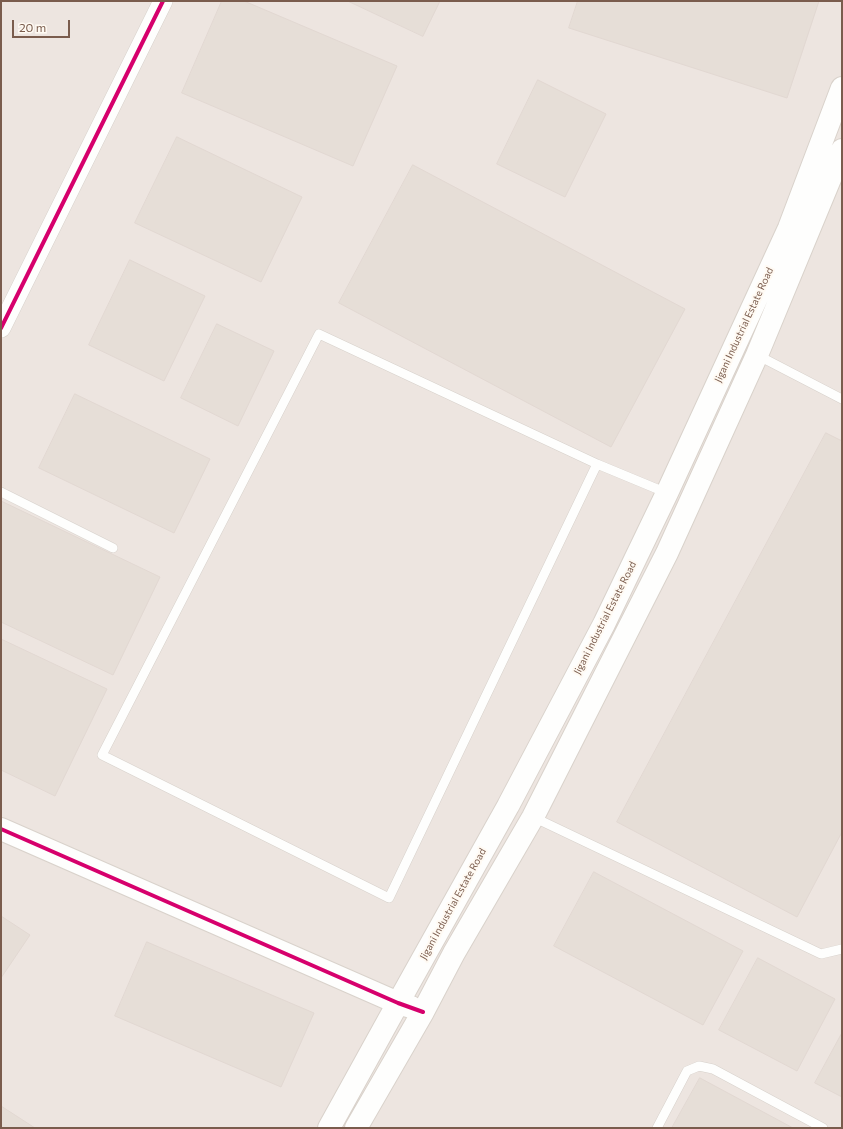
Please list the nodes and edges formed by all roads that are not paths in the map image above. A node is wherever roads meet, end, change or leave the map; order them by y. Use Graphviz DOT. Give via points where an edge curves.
graph roads {
  1 [pos="163,1"];
  2 [pos="842,88"];
  3 [pos="842,150"];
  4 [pos="1,328"];
  5 [pos="758,355"];
  6 [pos="842,399"];
  7 [pos="598,464"];
  8 [pos="1,492"];
  9 [pos="667,493"];
  10 [pos="113,548"];
  11 [pos="533,817"];
  12 [pos="1,829"];
  13 [pos="842,949"];
  14 [pos="398,1003"];
  15 [pos="423,1012"];
  16 [pos="329,1128"];
  17 [pos="356,1128"];
  18 [pos="658,1128"];
  19 [pos="823,1128"];
  1 -- 4 [label="street"];
  2 -- 9 [label="main road, Jigani Industrial Estate Road" via="789,228"];
  3 -- 5 [label="main road"];
  5 -- 6 [label="lane"];
  5 -- 11 [label="main road" via="667,554"];
  7 -- 7 [label="lane" via="389,898 102,755 319,334"];
  7 -- 9 [label="lane"];
  8 -- 10 [label="lane"];
  9 -- 14 [label="main road, Jigani Industrial Estate Road" via="604,624 534,757"];
  11 -- 13 [label="lane" via="821,954"];
  11 -- 15 [label="main road"];
  12 -- 14 [label="main road"];
  14 -- 15 [label="main road"];
  14 -- 16 [label="main road, Jigani Industrial Estate Road"];
  15 -- 17 [label="main road"];
  18 -- 19 [label="lane" via="687,1071 699,1066 713,1069"];
}
